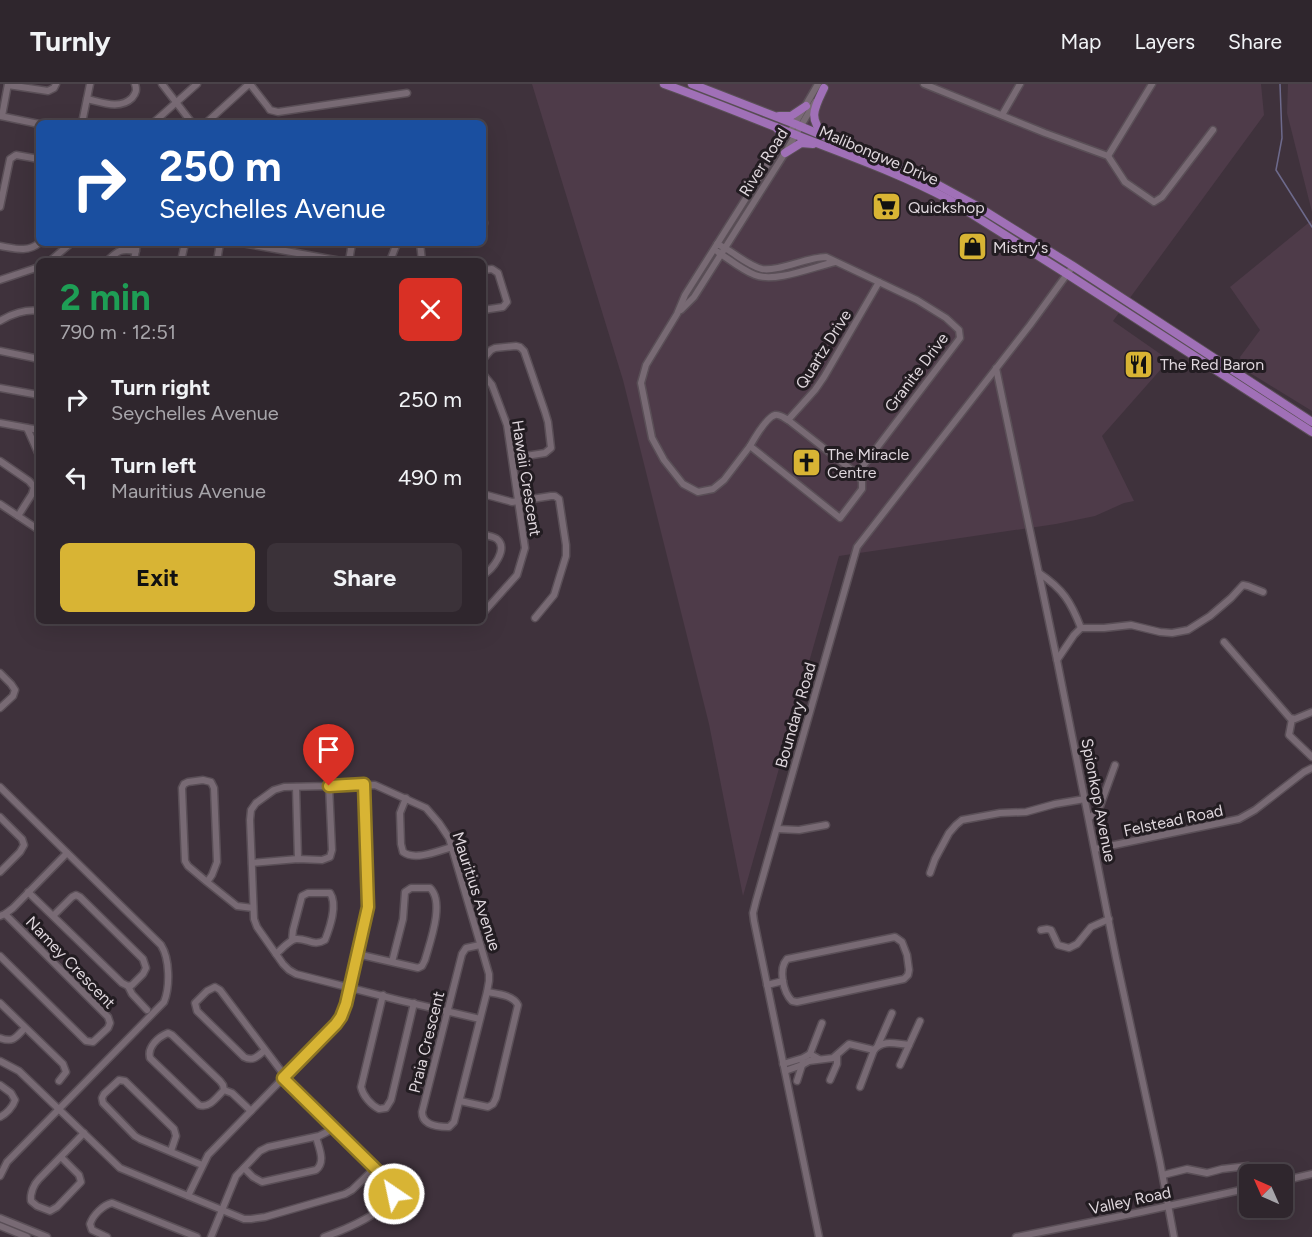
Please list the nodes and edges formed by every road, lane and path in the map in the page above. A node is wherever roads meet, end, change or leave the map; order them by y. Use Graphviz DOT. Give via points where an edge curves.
graph roads {
  1 [pos="8,84"];
  2 [pos="56,84"];
  3 [pos="90,84"];
  4 [pos="135,84"];
  5 [pos="162,84"];
  6 [pos="197,84"];
  7 [pos="250,84"];
  8 [pos="664,84"];
  9 [pos="693,84"];
  10 [pos="1020,84"];
  11 [pos="1152,84"];
  12 [pos="823,85"];
  13 [pos="926,85"];
  14 [pos="260,87"];
  15 [pos="407,93"];
  16 [pos="260,97"];
  17 [pos="87,99"];
  18 [pos="176,102"];
  19 [pos="806,106"];
  20 [pos="1002,115"];
  21 [pos="1,116"];
  22 [pos="774,116"];
  23 [pos="83,120"];
  24 [pos="156,120"];
  25 [pos="190,120"];
  26 [pos="209,120"];
  27 [pos="36,123"];
  28 [pos="798,125"];
  29 [pos="776,127"];
  30 [pos="1213,130"];
  31 [pos="793,134"];
  32 [pos="782,141"];
  33 [pos="827,142"];
  34 [pos="785,153"];
  35 [pos="1108,156"];
  36 [pos="36,158"];
  37 [pos="0,207"];
  38 [pos="36,245"];
  39 [pos="0,246"];
  40 [pos="68,246"];
  41 [pos="137,246"];
  42 [pos="264,246"];
  43 [pos="715,247"];
  44 [pos="724,247"];
  45 [pos="136,251"];
  46 [pos="721,254"];
  47 [pos="54,258"];
  48 [pos="111,258"];
  49 [pos="135,258"];
  50 [pos="313,258"];
  51 [pos="835,262"];
  52 [pos="1073,266"];
  53 [pos="36,268"];
  54 [pos="486,270"];
  55 [pos="1067,274"];
  56 [pos="0,280"];
  57 [pos="879,282"];
  58 [pos="486,310"];
  59 [pos="36,311"];
  60 [pos="677,314"];
  61 [pos="0,321"];
  62 [pos="0,351"];
  63 [pos="486,356"];
  64 [pos="36,358"];
  65 [pos="996,368"];
  66 [pos="486,378"];
  67 [pos="0,388"];
  68 [pos="36,394"];
  69 [pos="788,420"];
  70 [pos="0,423"];
  71 [pos="1312,423"];
  72 [pos="27,428"];
  73 [pos="36,430"];
  74 [pos="1312,432"];
  75 [pos="750,446"];
  76 [pos="36,448"];
  77 [pos="513,458"];
  78 [pos="0,461"];
  79 [pos="857,474"];
  80 [pos="36,487"];
  81 [pos="486,495"];
  82 [pos="518,500"];
  83 [pos="0,504"];
  84 [pos="18,516"];
  85 [pos="36,528"];
  86 [pos="486,535"];
  87 [pos="486,573"];
  88 [pos="1039,573"];
  89 [pos="1263,592"];
  90 [pos="486,610"];
  91 [pos="535,618"];
  92 [pos="1081,628"];
  93 [pos="1224,642"];
  94 [pos="1058,660"];
  95 [pos="0,673"];
  96 [pos="0,708"];
  97 [pos="1312,712"];
  98 [pos="1292,719"];
  99 [pos="1312,757"];
  100 [pos="1115,765"];
  101 [pos="1312,768"];
  102 [pos="364,784"];
  103 [pos="329,786"];
  104 [pos="0,787"];
  105 [pos="296,787"];
  106 [pos="406,798"];
  107 [pos="1085,799"];
  108 [pos="0,818"];
  109 [pos="1089,818"];
  110 [pos="826,825"];
  111 [pos="777,829"];
  112 [pos="452,847"];
  113 [pos="1095,849"];
  114 [pos="67,853"];
  115 [pos="298,859"];
  116 [pos="252,863"];
  117 [pos="1,868"];
  118 [pos="930,873"];
  119 [pos="207,882"];
  120 [pos="28,892"];
  121 [pos="253,908"];
  122 [pos="3,915"];
  123 [pos="53,916"];
  124 [pos="1109,920"];
  125 [pos="1041,930"];
  126 [pos="292,940"];
  127 [pos="480,945"];
  128 [pos="276,954"];
  129 [pos="357,954"];
  130 [pos="0,956"];
  131 [pos="392,962"];
  132 [pos="783,981"];
  133 [pos="767,985"];
  134 [pos="128,986"];
  135 [pos="349,987"];
  136 [pos="487,992"];
  137 [pos="383,995"];
  138 [pos="414,1003"];
  139 [pos="0,1004"];
  140 [pos="147,1010"];
  141 [pos="448,1012"];
  142 [pos="892,1013"];
  143 [pos="480,1019"];
  144 [pos="920,1021"];
  145 [pos="822,1023"];
  146 [pos="25,1028"];
  147 [pos="0,1038"];
  148 [pos="909,1045"];
  149 [pos="876,1048"];
  150 [pos="265,1050"];
  151 [pos="810,1054"];
  152 [pos="837,1056"];
  153 [pos="819,1059"];
  154 [pos="0,1061"];
  155 [pos="803,1061"];
  156 [pos="900,1065"];
  157 [pos="784,1067"];
  158 [pos="284,1077"];
  159 [pos="830,1080"];
  160 [pos="59,1081"];
  161 [pos="797,1081"];
  162 [pos="0,1085"];
  163 [pos="860,1086"];
  164 [pos="224,1090"];
  165 [pos="460,1101"];
  166 [pos="59,1108"];
  167 [pos="251,1111"];
  168 [pos="0,1117"];
  169 [pos="455,1119"];
  170 [pos="333,1126"];
  171 [pos="84,1133"];
  172 [pos="316,1137"];
  173 [pos="171,1151"];
  174 [pos="61,1156"];
  175 [pos="202,1165"];
  176 [pos="1239,1167"];
  177 [pos="244,1168"];
  178 [pos="375,1168"];
  179 [pos="1312,1174"];
  180 [pos="1162,1175"];
  181 [pos="0,1176"];
  182 [pos="1293,1178"];
  183 [pos="1239,1190"];
  184 [pos="188,1196"];
  185 [pos="1169,1206"];
  186 [pos="222,1210"];
  187 [pos="0,1218"];
  188 [pos="0,1226"];
  189 [pos="27,1237"];
  190 [pos="47,1237"];
  191 [pos="107,1237"];
  192 [pos="197,1237"];
  193 [pos="211,1237"];
  194 [pos="324,1237"];
  195 [pos="819,1237"];
  196 [pos="1016,1237"];
  197 [pos="1174,1237"];
  1 -- 2 [label="street" via="48,91"];
  1 -- 21 [label="street"];
  3 -- 17 [label="street"];
  4 -- 17 [label="street" via="135,93 124,104"];
  5 -- 18 [label="street"];
  6 -- 18 [label="street"];
  7 -- 16 [label="street"];
  7 -- 26 [label="street"];
  8 -- 29 [label="main road, Malibongwe Drive"];
  9 -- 22 [label="main road, Malibongwe Drive"];
  10 -- 20 [label="street"];
  11 -- 35 [label="street"];
  12 -- 19 [label="street, River Road"];
  12 -- 28 [label="street, River Road"];
  12 -- 33 [label="main road" via="814,116"];
  13 -- 20 [label="street"];
  14 -- 16 [label="street"];
  15 -- 16 [label="street" via="278,112 270,110"];
  17 -- 23 [label="street"];
  18 -- 24 [label="street"];
  18 -- 25 [label="street"];
  19 -- 22 [label="main road" via="791,116"];
  19 -- 28 [label="street, River Road"];
  20 -- 35 [label="street"];
  21 -- 27 [label="street"];
  22 -- 28 [label="main road, Malibongwe Drive"];
  28 -- 31 [label="street, River Road"];
  28 -- 33 [label="main road, Malibongwe Drive"];
  29 -- 31 [label="main road, Malibongwe Drive"];
  29 -- 32 [label="main road"];
  30 -- 35 [label="street" via="1162,197 1154,202 1125,182"];
  31 -- 32 [label="street, River Road"];
  31 -- 33 [label="main road, Malibongwe Drive"];
  31 -- 34 [label="street, River Road"];
  32 -- 43 [label="street, River Road"];
  33 -- 34 [label="main road" via="801,143"];
  33 -- 52 [label="main road, Malibongwe Drive" via="932,181"];
  33 -- 55 [label="main road, Malibongwe Drive" via="953,202"];
  34 -- 44 [label="street, River Road"];
  36 -- 37 [label="street" via="16,155 10,159"];
  38 -- 39 [label="street" via="23,249"];
  40 -- 47 [label="street"];
  41 -- 45 [label="street"];
  42 -- 50 [label="street"];
  43 -- 44 [label="street, Granite Drive"];
  43 -- 46 [label="street"];
  43 -- 60 [label="street, River Road"];
  44 -- 46 [label="street, River Road"];
  44 -- 51 [label="street, Granite Drive" via="763,269 822,257"];
  45 -- 48 [label="street" via="121,250"];
  45 -- 49 [label="street"];
  46 -- 51 [label="street" via="754,274 769,278"];
  46 -- 60 [label="street, River Road" via="694,297"];
  51 -- 57 [label="street, Granite Drive"];
  52 -- 55 [label="street, Boundary Road"];
  52 -- 71 [label="main road, Malibongwe Drive"];
  53 -- 56 [label="street"];
  54 -- 58 [label="street" via="498,273 507,302 503,307"];
  55 -- 65 [label="street, Boundary Road"];
  55 -- 74 [label="main road, Malibongwe Drive"];
  57 -- 69 [label="street, Quartz Drive" via="824,377"];
  57 -- 79 [label="street, Granite Drive" via="946,318 959,330 960,338"];
  59 -- 61 [label="street"];
  60 -- 75 [label="street" via="646,365 641,383 652,438 683,484 698,492 713,489 724,480"];
  62 -- 64 [label="street"];
  63 -- 77 [label="street" via="495,348 522,349 547,417 550,450"];
  65 -- 88 [label="street, Spionkop Avenue"];
  65 -- 111 [label="street, Boundary Road" via="856,549"];
  66 -- 77 [label="street, Hawaii Crescent" via="505,419"];
  67 -- 68 [label="street"];
  69 -- 75 [label="street" via="779,415 769,418"];
  69 -- 79 [label="street"];
  70 -- 72 [label="street"];
  72 -- 73 [label="street"];
  72 -- 76 [label="street"];
  75 -- 79 [label="street" via="840,518 862,489"];
  77 -- 82 [label="street, Hawaii Crescent"];
  78 -- 80 [label="street"];
  80 -- 84 [label="street"];
  81 -- 82 [label="street"];
  82 -- 90 [label="street, Hawaii Crescent" via="525,548 522,563 515,578"];
  82 -- 91 [label="street" via="557,497 566,545 566,559 555,593"];
  83 -- 84 [label="street"];
  84 -- 85 [label="street"];
  86 -- 87 [label="street" via="497,539 501,548"];
  88 -- 92 [label="street" via="1062,592"];
  88 -- 94 [label="street, Spionkop Avenue"];
  89 -- 92 [label="street" via="1243,585 1210,616 1180,632 1131,625"];
  92 -- 94 [label="street"];
  93 -- 98 [label="street"];
  94 -- 107 [label="street, Spionkop Avenue"];
  95 -- 96 [label="street" via="15,690"];
  97 -- 98 [label="street"];
  98 -- 99 [label="street" via="1289,735"];
  100 -- 109 [label="street" via="1099,809"];
  101 -- 113 [label="street, Felstead Road" via="1239,819"];
  102 -- 103 [label="street, Mauritius Avenue"];
  102 -- 106 [label="street, Mauritius Avenue" via="377,785"];
  102 -- 129 [label="street" via="368,907"];
  103 -- 105 [label="street, Mauritius Avenue"];
  103 -- 115 [label="street" via="332,853 324,860"];
  104 -- 114 [label="street"];
  105 -- 115 [label="street"];
  105 -- 116 [label="street, Mauritius Avenue" via="274,790 253,807"];
  106 -- 112 [label="street, Mauritius Avenue" via="429,811"];
  106 -- 112 [label="street" via="400,813 403,852 423,855"];
  107 -- 109 [label="street, Spionkop Avenue"];
  107 -- 118 [label="street" via="962,820 949,833"];
  108 -- 117 [label="street" via="24,843 22,850"];
  109 -- 113 [label="street, Spionkop Avenue"];
  110 -- 111 [label="street"];
  111 -- 133 [label="street, Boundary Road" via="753,913"];
  112 -- 127 [label="street, Mauritius Avenue"];
  113 -- 124 [label="street, Spionkop Avenue"];
  114 -- 120 [label="street"];
  114 -- 166 [label="street" via="161,945 167,957 167,989 160,1006"];
  115 -- 116 [label="street"];
  116 -- 121 [label="street, Mauritius Avenue"];
  119 -- 119 [label="street" via="217,862 214,788 208,781 191,781 182,788 185,861"];
  119 -- 121 [label="street" via="235,905"];
  120 -- 122 [label="street"];
  120 -- 123 [label="street"];
  121 -- 128 [label="street, Mauritius Avenue" via="256,924"];
  122 -- 130 [label="street, Namey Crescent" via="105,1015 110,1023 108,1028 93,1042 86,1041"];
  123 -- 134 [label="street"];
  123 -- 134 [label="street" via="72,897 81,898 145,962 144,972"];
  124 -- 125 [label="street" via="1093,925 1069,948 1058,945 1049,929"];
  124 -- 180 [label="street, Spionkop Avenue"];
  126 -- 126 [label="street" via="325,940 333,907 330,893 302,896"];
  126 -- 128 [label="street"];
  127 -- 136 [label="street, Mauritius Avenue" via="489,977"];
  127 -- 141 [label="street, Praia Crescent" via="462,952"];
  128 -- 135 [label="street, Mauritius Avenue" via="293,973"];
  129 -- 131 [label="street"];
  129 -- 135 [label="street"];
  131 -- 131 [label="street" via="405,892 411,888 430,888 435,895 436,914 424,963 418,968"];
  132 -- 132 [label="street" via="794,1002 899,981 909,972 909,955 896,937 789,959 783,966"];
  132 -- 133 [label="street"];
  133 -- 157 [label="street, Boundary Road"];
  134 -- 140 [label="street"];
  135 -- 137 [label="street, Mauritius Avenue"];
  135 -- 158 [label="street" via="338,1021"];
  136 -- 143 [label="street, Mauritius Avenue"];
  136 -- 165 [label="street" via="513,998 518,1003 495,1101 492,1106 484,1106"];
  137 -- 138 [label="street, Mauritius Avenue"];
  137 -- 138 [label="street" via="361,1087 379,1109 386,1108 391,1100"];
  138 -- 141 [label="street, Mauritius Avenue"];
  139 -- 146 [label="street"];
  141 -- 143 [label="street, Mauritius Avenue"];
  141 -- 169 [label="street, Praia Crescent" via="422,1115 428,1123 445,1127"];
  142 -- 149 [label="street"];
  143 -- 165 [label="street, Mauritius Avenue"];
  144 -- 148 [label="street"];
  145 -- 151 [label="street"];
  146 -- 147 [label="street" via="12,1040"];
  146 -- 160 [label="street" via="63,1064 66,1072"];
  148 -- 149 [label="street" via="886,1043"];
  148 -- 156 [label="street"];
  149 -- 152 [label="street" via="849,1044"];
  149 -- 163 [label="street"];
  150 -- 150 [label="street" via="254,1059 244,1058 197,1011 197,1000 209,989 217,988"];
  150 -- 158 [label="street"];
  151 -- 153 [label="street"];
  151 -- 155 [label="street"];
  152 -- 153 [label="street"];
  152 -- 159 [label="street"];
  153 -- 155 [label="street"];
  154 -- 166 [label="street" via="20,1071"];
  155 -- 157 [label="street"];
  155 -- 161 [label="street"];
  157 -- 195 [label="street, Boundary Road"];
  158 -- 167 [label="street"];
  158 -- 170 [label="street"];
  162 -- 168 [label="street" via="15,1100"];
  164 -- 164 [label="street" via="208,1105 199,1105 150,1058 151,1047 162,1035 172,1035 220,1081"];
  164 -- 167 [label="street" via="232,1092"];
  165 -- 169 [label="street, Mauritius Avenue"];
  166 -- 171 [label="street"];
  166 -- 181 [label="street" via="7,1162"];
  167 -- 175 [label="street" via="207,1155"];
  170 -- 172 [label="street"];
  170 -- 178 [label="street"];
  171 -- 174 [label="street"];
  171 -- 184 [label="street" via="120,1168"];
  172 -- 177 [label="street" via="265,1148"];
  172 -- 177 [label="street" via="322,1162 316,1170 262,1182"];
  173 -- 173 [label="street" via="174,1129 124,1081 118,1081 103,1096 104,1105 138,1138"];
  173 -- 175 [label="street"];
  174 -- 174 [label="street" via="37,1180 31,1195 34,1204 50,1211 81,1182"];
  175 -- 184 [label="street"];
  176 -- 180 [label="street" via="1207,1173 1183,1169"];
  177 -- 186 [label="street" via="236,1176"];
  178 -- 186 [label="street" via="350,1191 265,1217 244,1219"];
  178 -- 194 [label="street" via="393,1186 393,1196 362,1222"];
  179 -- 182 [label="street"];
  180 -- 185 [label="street, Spionkop Avenue"];
  183 -- 185 [label="street, Valley Road"];
  184 -- 186 [label="street"];
  185 -- 196 [label="street, Valley Road"];
  185 -- 197 [label="street, Spionkop Avenue"];
  186 -- 193 [label="street"];
  187 -- 190 [label="street"];
  188 -- 189 [label="street"];
  191 -- 192 [label="street" via="92,1230 90,1224 112,1203"];
}
